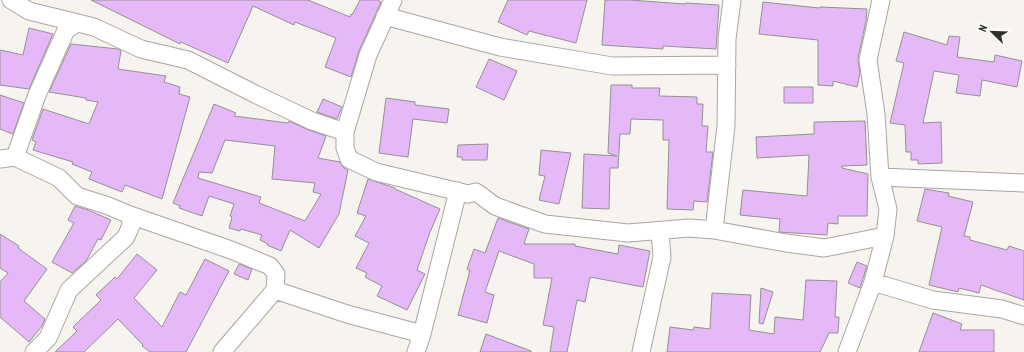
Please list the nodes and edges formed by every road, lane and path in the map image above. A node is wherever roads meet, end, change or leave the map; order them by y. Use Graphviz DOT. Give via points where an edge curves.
graph roads {
  1 [pos="11,0"];
  2 [pos="393,0"];
  3 [pos="732,0"];
  4 [pos="881,0"];
  5 [pos="385,16"];
  6 [pos="78,23"];
  7 [pos="727,65"];
  8 [pos="346,132"];
  9 [pos="7,158"];
  10 [pos="880,176"];
  11 [pos="1024,183"];
  12 [pos="458,191"];
  13 [pos="130,215"];
  14 [pos="714,230"];
  15 [pos="660,231"];
  16 [pos="885,236"];
  17 [pos="873,282"];
  18 [pos="275,290"];
  19 [pos="1024,316"];
  20 [pos="422,334"];
  21 [pos="34,352"];
  22 [pos="222,352"];
  23 [pos="416,352"];
  24 [pos="641,352"];
  25 [pos="847,352"];
  1 -- 6 [label="street" via="29,11"];
  2 -- 5 [label="street"];
  3 -- 7 [label="street"];
  4 -- 10 [label="street" via="868,60 876,114"];
  5 -- 7 [label="street" via="500,47 612,66"];
  5 -- 8 [label="street" via="368,55"];
  6 -- 8 [label="street" via="94,27 140,49 188,60 312,120"];
  6 -- 9 [label="street" via="66,30"];
  7 -- 14 [label="street" via="726,126"];
  8 -- 12 [label="street" via="345,148 349,159 376,172"];
  9 -- 13 [label="street" via="59,178 77,196"];
  10 -- 11 [label="street"];
  10 -- 16 [label="street" via="888,209"];
  12 -- 15 [label="street" via="468,194 476,192 495,206 545,224 628,233"];
  12 -- 20 [label="street"];
  13 -- 18 [label="street" via="270,266 276,274"];
  13 -- 21 [label="street" via="131,225 126,237 69,290 48,338"];
  14 -- 15 [label="street" via="689,228"];
  14 -- 16 [label="street" via="824,248"];
  15 -- 24 [label="street" via="662,257"];
  16 -- 17 [label="street"];
  17 -- 19 [label="street" via="933,300 1002,309"];
  17 -- 25 [label="street"];
  18 -- 20 [label="street" via="347,314"];
  18 -- 22 [label="street"];
  20 -- 23 [label="street"];
}
